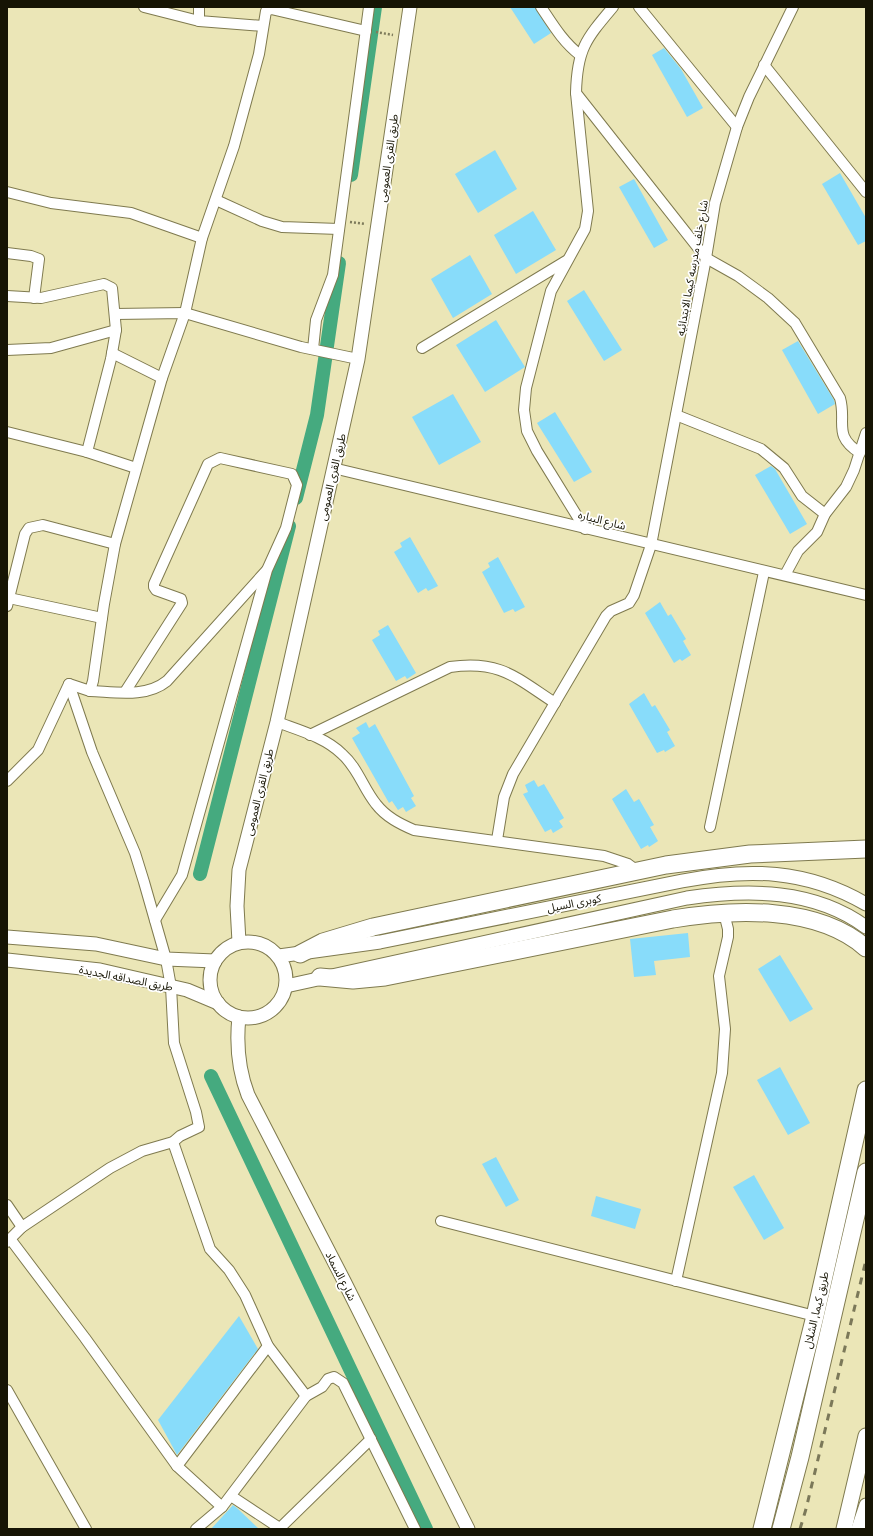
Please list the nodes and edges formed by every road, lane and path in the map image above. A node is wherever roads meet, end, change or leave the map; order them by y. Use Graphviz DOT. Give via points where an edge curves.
graph roads {
  1 [pos="144,7"];
  2 [pos="199,7"];
  3 [pos="369,7"];
  4 [pos="410,7"];
  5 [pos="541,7"];
  6 [pos="613,7"];
  7 [pos="639,7"];
  8 [pos="793,7"];
  9 [pos="199,21"];
  10 [pos="263,26"];
  11 [pos="366,31"];
  12 [pos="580,55"];
  13 [pos="764,65"];
  14 [pos="576,93"];
  15 [pos="737,127"];
  16 [pos="7,192"];
  17 [pos="866,192"];
  18 [pos="216,200"];
  19 [pos="339,229"];
  20 [pos="202,238"];
  21 [pos="7,253"];
  22 [pos="706,258"];
  23 [pos="566,261"];
  24 [pos="7,296"];
  25 [pos="34,298"];
  26 [pos="185,313"];
  27 [pos="115,314"];
  28 [pos="116,330"];
  29 [pos="422,348"];
  30 [pos="7,350"];
  31 [pos="316,350"];
  32 [pos="112,354"];
  33 [pos="354,358"];
  34 [pos="162,378"];
  35 [pos="676,415"];
  36 [pos="7,432"];
  37 [pos="866,433"];
  38 [pos="87,452"];
  39 [pos="860,453"];
  40 [pos="136,468"];
  41 [pos="333,468"];
  42 [pos="826,514"];
  43 [pos="585,528"];
  44 [pos="115,544"];
  45 [pos="651,545"];
  46 [pos="267,570"];
  47 [pos="764,572"];
  48 [pos="785,575"];
  49 [pos="866,595"];
  50 [pos="8,602"];
  51 [pos="102,618"];
  52 [pos="69,684"];
  53 [pos="90,691"];
  54 [pos="125,692"];
  55 [pos="554,703"];
  56 [pos="277,722"];
  57 [pos="310,735"];
  58 [pos="7,781"];
  59 [pos="710,828"];
  60 [pos="497,840"];
  61 [pos="866,849"];
  62 [pos="639,872"];
  63 [pos="866,904"];
  64 [pos="724,913"];
  65 [pos="154,920"];
  66 [pos="866,927"];
  67 [pos="7,937"];
  68 [pos="239,942"];
  69 [pos="866,948"];
  70 [pos="300,954"];
  71 [pos="279,956"];
  72 [pos="166,959"];
  73 [pos="7,960"];
  74 [pos="215,961"];
  75 [pos="320,977"];
  76 [pos="286,986"];
  77 [pos="171,987"];
  78 [pos="218,1003"];
  79 [pos="239,1017"];
  80 [pos="866,1090"];
  81 [pos="173,1142"];
  82 [pos="866,1172"];
  83 [pos="7,1205"];
  84 [pos="441,1221"];
  85 [pos="22,1227"];
  86 [pos="9,1241"];
  87 [pos="676,1281"];
  88 [pos="815,1316"];
  89 [pos="268,1346"];
  90 [pos="7,1390"];
  91 [pos="306,1396"];
  92 [pos="866,1436"];
  93 [pos="371,1439"];
  94 [pos="781,1453"];
  95 [pos="800,1457"];
  96 [pos="177,1466"];
  97 [pos="231,1496"];
  98 [pos="866,1505"];
  99 [pos="222,1507"];
  100 [pos="86,1529"];
  101 [pos="196,1529"];
  102 [pos="281,1529"];
  103 [pos="415,1529"];
  104 [pos="468,1529"];
  105 [pos="762,1529"];
  106 [pos="781,1529"];
  107 [pos="844,1529"];
  108 [pos="858,1529"];
  1 -- 9 [label="street"];
  2 -- 9 [label="street"];
  3 -- 11 [label="street"];
  4 -- 33 [label="street, طريق القرى العمومى"];
  5 -- 12 [label="street" via="559,34"];
  6 -- 12 [label="street" via="587,38"];
  7 -- 15 [label="street"];
  8 -- 13 [label="street, شارع خلف مدرسه كيما الابتدائيه"];
  9 -- 10 [label="street"];
  10 -- 11 [label="street" via="266,11 271,9"];
  10 -- 18 [label="street" via="259,54 234,146"];
  11 -- 19 [label="street"];
  12 -- 14 [label="street"];
  13 -- 15 [label="street, شارع خلف مدرسه كيما الابتدائيه"];
  13 -- 17 [label="street"];
  14 -- 22 [label="street"];
  14 -- 23 [label="street" via="588,211 585,229"];
  15 -- 22 [label="street, شارع خلف مدرسه كيما الابتدائيه" via="715,203"];
  16 -- 20 [label="street" via="59,204 131,213"];
  18 -- 19 [label="street" via="262,221 282,227"];
  18 -- 20 [label="street"];
  19 -- 31 [label="street" via="333,275 316,320"];
  20 -- 26 [label="street"];
  21 -- 25 [label="street" via="39,259"];
  22 -- 35 [label="street, شارع خلف مدرسه كيما الابتدائيه"];
  22 -- 39 [label="street" via="762,293 795,323 840,398 843,434"];
  23 -- 29 [label="street"];
  23 -- 43 [label="street" via="551,291 526,388 524,410 527,431 537,451"];
  24 -- 25 [label="street"];
  25 -- 27 [label="street" via="108,284 113,291"];
  26 -- 27 [label="street"];
  26 -- 31 [label="street"];
  26 -- 34 [label="street"];
  27 -- 28 [label="street"];
  28 -- 30 [label="street" via="52,348"];
  28 -- 32 [label="street"];
  31 -- 33 [label="street"];
  32 -- 34 [label="street"];
  32 -- 38 [label="street"];
  33 -- 41 [label="street, طريق القرى العمومى"];
  34 -- 40 [label="street"];
  35 -- 42 [label="street" via="761,449 784,468 802,496"];
  35 -- 45 [label="street, شارع خلف مدرسه كيما الابتدائيه"];
  36 -- 38 [label="street"];
  37 -- 39 [label="street"];
  38 -- 40 [label="street"];
  39 -- 42 [label="street" via="846,487"];
  40 -- 44 [label="street"];
  41 -- 43 [label="street, شارع البياره"];
  41 -- 56 [label="street, طريق القرى العمومى"];
  42 -- 48 [label="street" via="817,532 798,550"];
  43 -- 45 [label="street, شارع البياره"];
  44 -- 50 [label="street" via="43,526 28,528"];
  44 -- 51 [label="street"];
  45 -- 47 [label="street, شارع البياره"];
  45 -- 55 [label="street, شارع خلف مدرسه كيما الابتدائيه" via="634,595 629,603 606,616"];
  46 -- 54 [label="street" via="159,688"];
  46 -- 54 [label="street" via="286,528 298,485 296,479 292,474 216,459 208,464 154,584 156,590 177,597 182,603"];
  46 -- 65 [label="street" via="182,875"];
  47 -- 48 [label="street, شارع البياره"];
  47 -- 59 [label="street"];
  48 -- 49 [label="street, شارع البياره"];
  50 -- 51 [label="street"];
  51 -- 53 [label="street"];
  52 -- 53 [label="street"];
  52 -- 58 [label="street" via="38,750"];
  52 -- 65 [label="street" via="92,752 135,853"];
  53 -- 54 [label="street"];
  55 -- 57 [label="street" via="503,670 486,665 468,664 450,667"];
  55 -- 60 [label="street, شارع خلف مدرسه كيما الابتدائيه" via="513,774 504,797"];
  56 -- 57 [label="street"];
  56 -- 68 [label="street, طريق القرى العمومى" via="239,870"];
  57 -- 60 [label="street" via="341,752 358,772 376,804 400,824 414,830"];
  60 -- 62 [label="street" via="616,858"];
  61 -- 62 [label="highway" via="722,857 666,865"];
  62 -- 70 [label="highway" via="373,927 336,938"];
  63 -- 70 [label="street, كوبرى السيل" via="839,890 805,878 747,872 704,876 400,938"];
  64 -- 69 [label="highway" via="762,913 803,918 838,930"];
  64 -- 75 [label="highway" via="673,919 385,978 353,980"];
  64 -- 87 [label="street" via="728,937 719,976 725,1029 723,1066"];
  65 -- 72 [label="street"];
  66 -- 75 [label="street, كوبرى السيل" via="845,914 810,900 752,892 687,898"];
  67 -- 72 [label="street" via="96,944"];
  68 -- 71 [label="street" via="261,943"];
  68 -- 74 [label="street" via="225,949"];
  70 -- 71 [label="street, كوبرى السيل"];
  71 -- 76 [label="street" via="284,965"];
  72 -- 74 [label="street"];
  72 -- 77 [label="street"];
  73 -- 77 [label="street, طريق الصداقه الجديدة" via="100,970"];
  74 -- 78 [label="street" via="210,982 212,993"];
  75 -- 76 [label="street, كوبرى السيل"];
  76 -- 79 [label="street" via="275,1008 264,1015 252,1018"];
  77 -- 78 [label="street, طريق الصداقه الجديدة" via="187,990"];
  77 -- 81 [label="street" via="174,1043 199,1128"];
  78 -- 79 [label="street" via="227,1012"];
  79 -- 104 [label="street, شارع السماد" via="238,1057 248,1095"];
  80 -- 88 [label="highway, طريق كيما, الشلال"];
  81 -- 85 [label="street" via="142,1151 110,1168"];
  81 -- 89 [label="street" via="210,1249 229,1270 245,1295"];
  82 -- 95 [label="highway, طريق كيما, الشلال"];
  83 -- 85 [label="street"];
  84 -- 87 [label="street"];
  85 -- 86 [label="street"];
  86 -- 96 [label="street" via="85,1338"];
  87 -- 88 [label="street"];
  88 -- 94 [label="highway, طريق كيما, الشلال"];
  89 -- 91 [label="street"];
  89 -- 96 [label="street"];
  90 -- 100 [label="street"];
  91 -- 93 [label="street" via="328,1379 338,1378 343,1383"];
  91 -- 97 [label="street"];
  92 -- 107 [label="main road"];
  93 -- 102 [label="street"];
  93 -- 103 [label="street"];
  94 -- 95 [label="highway"];
  94 -- 105 [label="highway, طريق كيما, الشلال"];
  95 -- 106 [label="highway, طريق كيما, الشلال"];
  96 -- 99 [label="street"];
  97 -- 99 [label="street"];
  97 -- 102 [label="street"];
  98 -- 108 [label="street"];
  99 -- 101 [label="street"];
}
